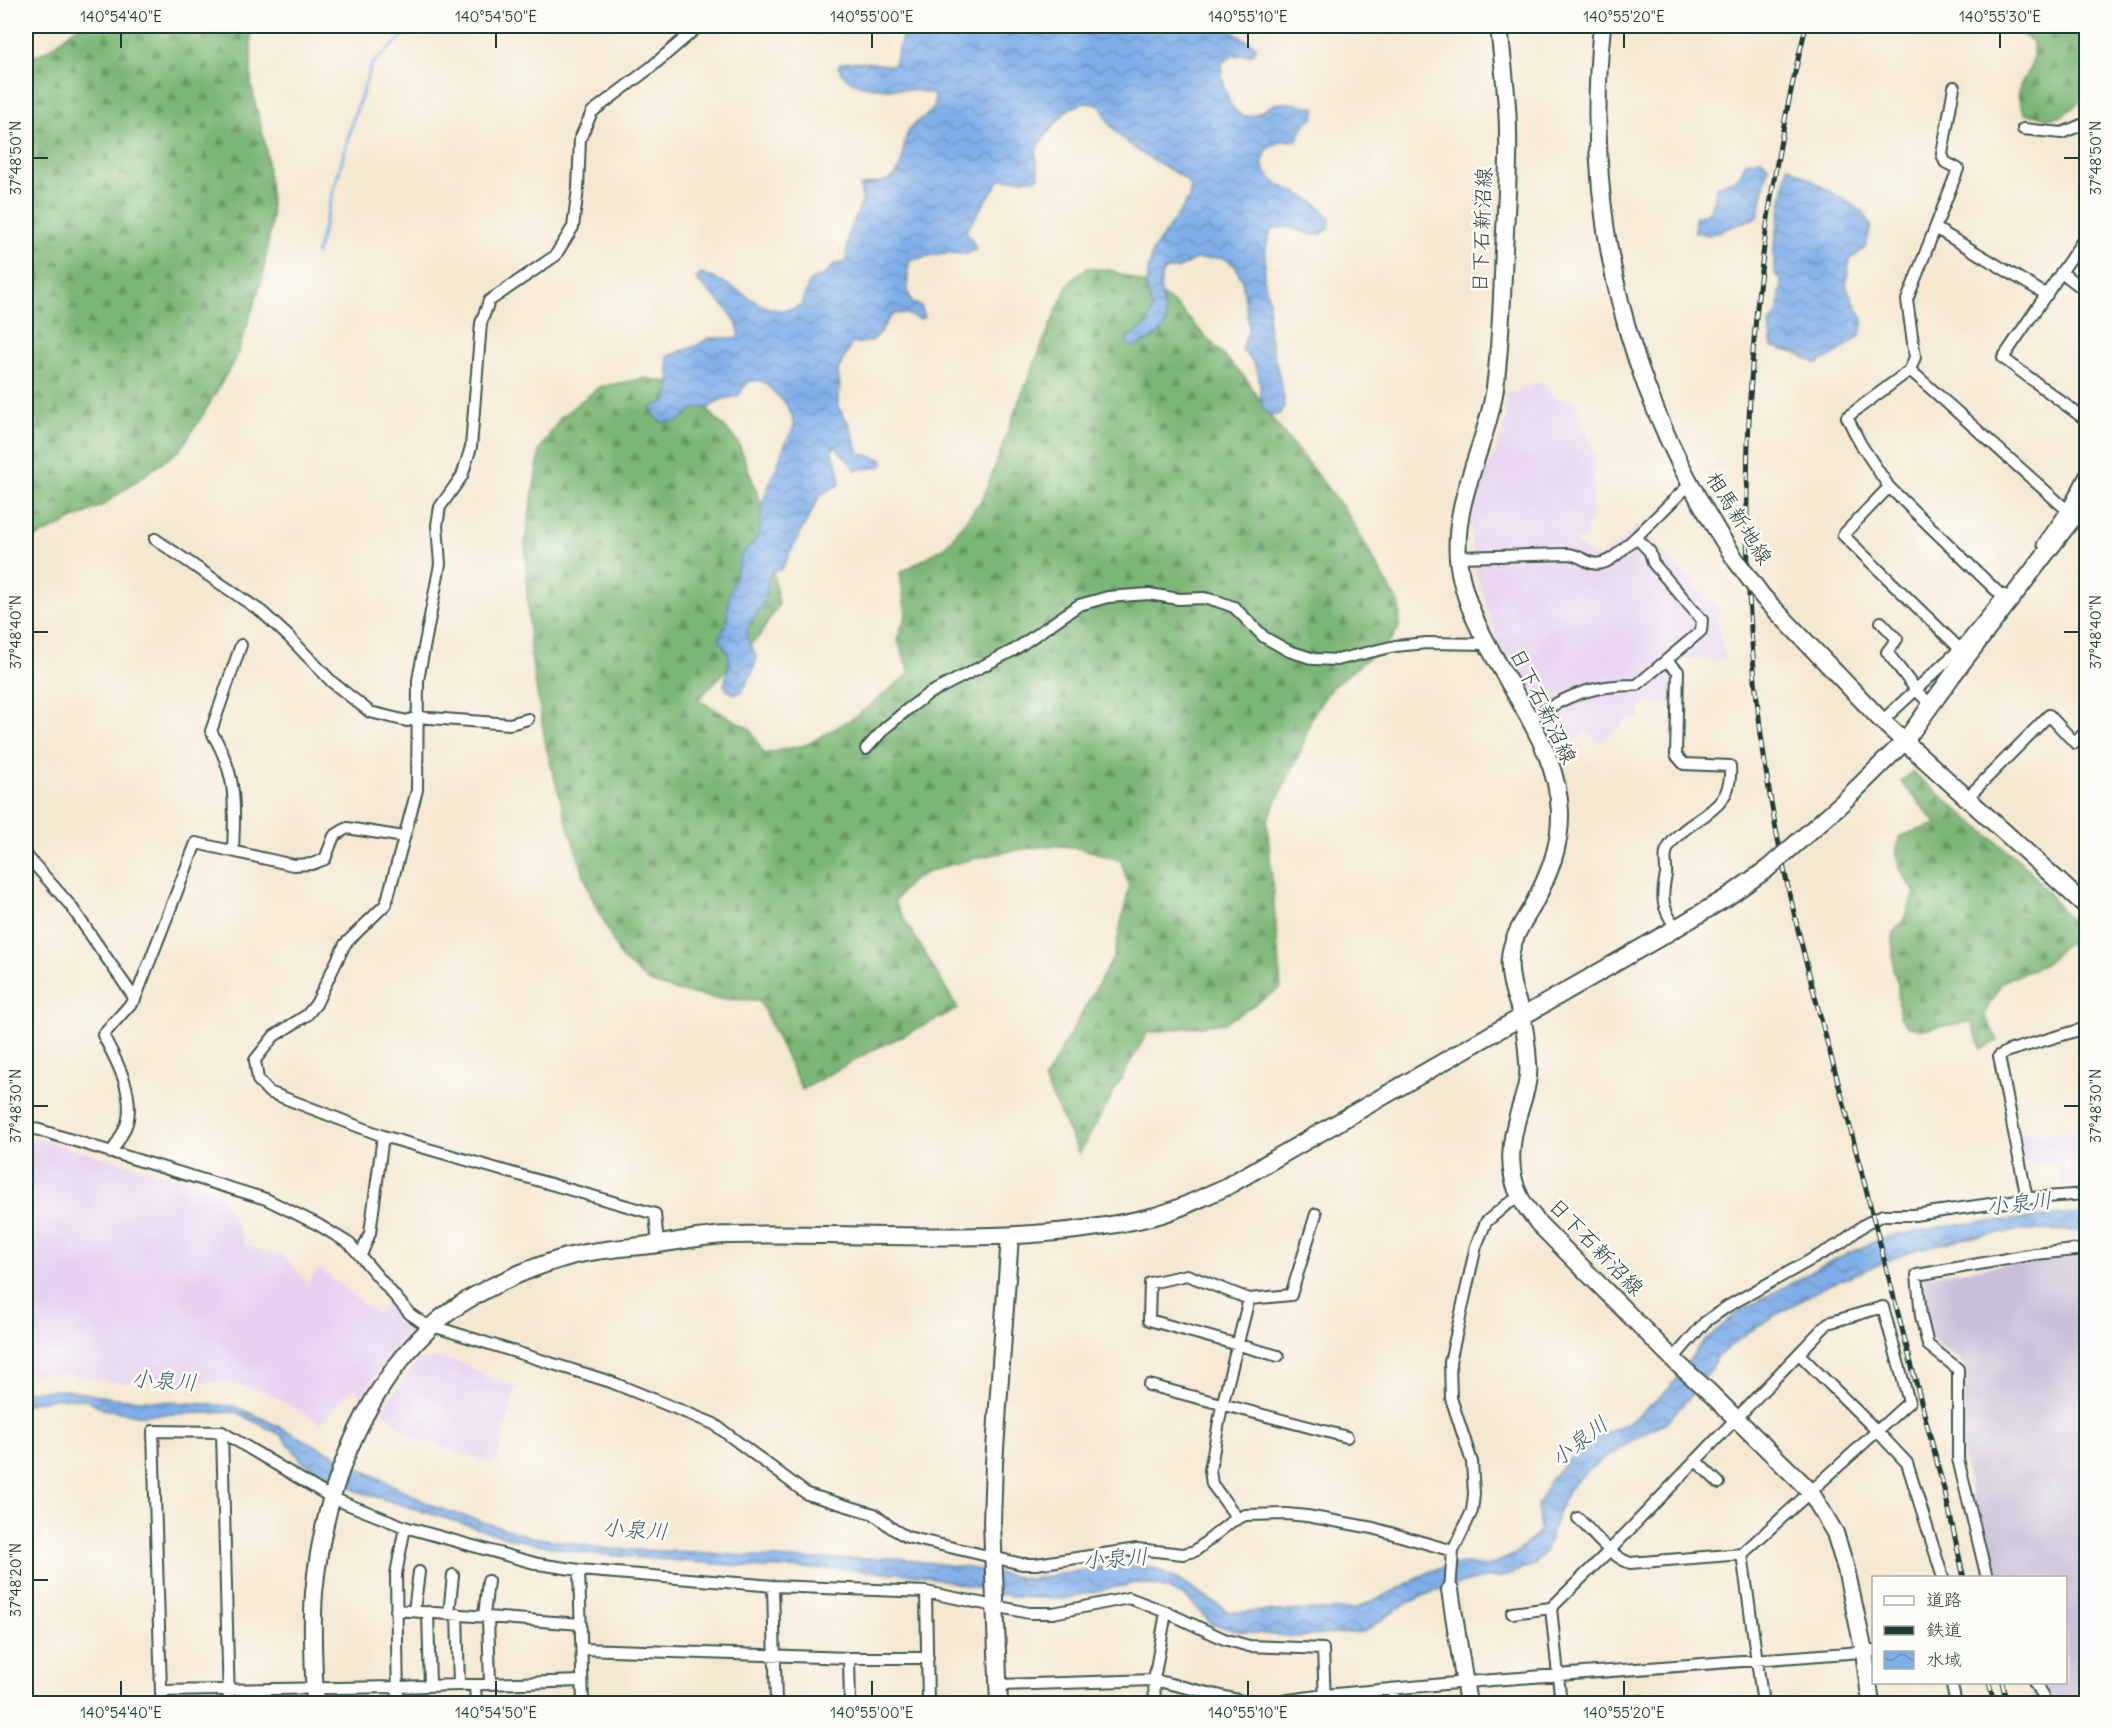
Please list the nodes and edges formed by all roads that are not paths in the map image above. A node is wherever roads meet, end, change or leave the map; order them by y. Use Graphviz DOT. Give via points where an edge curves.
graph roads {
  1 [pos="699,26"];
  2 [pos="1499,26"];
  3 [pos="1602,26"];
  4 [pos="1954,87"];
  5 [pos="2086,123"];
  6 [pos="2023,129"];
  7 [pos="1935,228"];
  8 [pos="2086,236"];
  9 [pos="2061,272"];
  10 [pos="2086,291"];
  11 [pos="2047,295"];
  12 [pos="1911,370"];
  13 [pos="2086,420"];
  14 [pos="2086,474"];
  15 [pos="1690,484"];
  16 [pos="1889,487"];
  17 [pos="2086,501"];
  18 [pos="2067,510"];
  19 [pos="1636,537"];
  20 [pos="155,539"];
  21 [pos="1458,557"];
  22 [pos="2003,597"];
  23 [pos="1881,622"];
  24 [pos="241,645"];
  25 [pos="1488,645"];
  26 [pos="1960,649"];
  27 [pos="1667,662"];
  28 [pos="1916,690"];
  29 [pos="1932,706"];
  30 [pos="417,717"];
  31 [pos="528,719"];
  32 [pos="1529,720"];
  33 [pos="1882,721"];
  34 [pos="2086,732"];
  35 [pos="1905,741"];
  36 [pos="866,749"];
  37 [pos="1967,798"];
  38 [pos="404,837"];
  39 [pos="232,851"];
  40 [pos="26,855"];
  41 [pos="2086,906"];
  42 [pos="1676,928"];
  43 [pos="135,999"];
  44 [pos="1522,1017"];
  45 [pos="2086,1028"];
  46 [pos="26,1126"];
  47 [pos="383,1136"];
  48 [pos="111,1153"];
  49 [pos="2086,1194"];
  50 [pos="1520,1197"];
  51 [pos="2027,1199"];
  52 [pos="1316,1214"];
  53 [pos="1010,1236"];
  54 [pos="658,1244"];
  55 [pos="2086,1249"];
  56 [pos="361,1255"];
  57 [pos="1249,1299"];
  58 [pos="433,1325"];
  59 [pos="1238,1345"];
  60 [pos="1799,1354"];
  61 [pos="1278,1356"];
  62 [pos="1675,1362"];
  63 [pos="1149,1385"];
  64 [pos="1222,1406"];
  65 [pos="1736,1418"];
  66 [pos="1877,1431"];
  67 [pos="222,1432"];
  68 [pos="1347,1437"];
  69 [pos="1695,1460"];
  70 [pos="1719,1483"];
  71 [pos="1810,1491"];
  72 [pos="334,1492"];
  73 [pos="1578,1518"];
  74 [pos="1238,1519"];
  75 [pos="405,1527"];
  76 [pos="1610,1550"];
  77 [pos="1453,1554"];
  78 [pos="1742,1554"];
  79 [pos="994,1558"];
  80 [pos="579,1570"];
  81 [pos="419,1572"];
  82 [pos="453,1575"];
  83 [pos="1942,1576"];
  84 [pos="1987,1576"];
  85 [pos="488,1581"];
  86 [pos="773,1586"];
  87 [pos="1450,1590"];
  88 [pos="926,1592"];
  89 [pos="995,1607"];
  90 [pos="1551,1608"];
  91 [pos="396,1610"];
  92 [pos="414,1611"];
  93 [pos="428,1612"];
  94 [pos="1166,1612"];
  95 [pos="1512,1613"];
  96 [pos="453,1614"];
  97 [pos="486,1616"];
  98 [pos="581,1624"];
  99 [pos="582,1649"];
  100 [pos="1869,1651"];
  101 [pos="774,1655"];
  102 [pos="849,1658"];
  103 [pos="928,1658"];
  104 [pos="1757,1659"];
  105 [pos="1558,1676"];
  106 [pos="1154,1680"];
  107 [pos="582,1681"];
  108 [pos="1466,1682"];
  109 [pos="490,1684"];
  110 [pos="1951,1684"];
  111 [pos="2035,1684"];
  112 [pos="459,1685"];
  113 [pos="475,1685"];
  114 [pos="998,1685"];
  115 [pos="430,1686"];
  116 [pos="397,1687"];
  117 [pos="229,1689"];
  118 [pos="1393,1689"];
  119 [pos="161,1691"];
  120 [pos="315,1696"];
  121 [pos="1325,1699"];
  122 [pos="1642,1701"];
  123 [pos="162,1704"];
  124 [pos="229,1704"];
  125 [pos="398,1704"];
  126 [pos="476,1704"];
  127 [pos="583,1704"];
  128 [pos="776,1704"];
  129 [pos="850,1704"];
  130 [pos="928,1704"];
  131 [pos="999,1704"];
  132 [pos="1155,1704"];
  133 [pos="1255,1704"];
  134 [pos="1260,1704"];
  135 [pos="1394,1704"];
  136 [pos="1468,1704"];
  137 [pos="1561,1704"];
  138 [pos="1616,1704"];
  139 [pos="1763,1704"];
  140 [pos="1871,1704"];
  141 [pos="1956,1704"];
  142 [pos="2048,1704"];
  1 -- 30 [label="street" via="592,112 580,139 573,227 555,256 489,301 481,323 471,447 462,476 440,507 440,564 418,680"];
  2 -- 21 [label="main road, 日下石新沼線" via="1509,129 1500,344 1490,418 1462,511"];
  3 -- 15 [label="main road, 相馬新地線" via="1597,114 1603,219 1610,261 1647,388"];
  4 -- 7 [label="street" via="1942,154 1945,162 1958,169"];
  5 -- 6 [label="street" via="2062,133"];
  7 -- 11 [label="street"];
  7 -- 12 [label="street" via="1907,300 1915,357"];
  8 -- 9 [label="street"];
  9 -- 10 [label="street"];
  9 -- 11 [label="street"];
  11 -- 13 [label="street" via="2003,358"];
  12 -- 16 [label="street" via="1847,417"];
  12 -- 18 [label="street"];
  14 -- 18 [label="street"];
  15 -- 19 [label="street"];
  15 -- 33 [label="main road, 相馬新地線, bridge" via="1763,597"];
  16 -- 22 [label="street"];
  16 -- 26 [label="street" via="1843,535"];
  17 -- 29 [label="main road"];
  18 -- 22 [label="street"];
  19 -- 21 [label="street" via="1606,563 1597,565 1573,554"];
  19 -- 27 [label="street" via="1702,620 1701,631"];
  20 -- 30 [label="street" via="262,612 332,682 370,712 407,721"];
  21 -- 25 [label="main road, 日下石新沼線" via="1469,606"];
  22 -- 26 [label="street"];
  23 -- 28 [label="street" via="1897,639 1887,652"];
  24 -- 39 [label="street" via="211,731 231,774"];
  25 -- 32 [label="main road, 日下石新沼線"];
  25 -- 36 [label="street" via="1427,643 1337,660 1314,659 1288,651 1264,637 1234,607 1217,601 1149,594 1108,597 1079,605 1014,650 928,694 885,728"];
  26 -- 28 [label="street"];
  27 -- 32 [label="street" via="1637,685 1611,685 1575,694"];
  27 -- 42 [label="street" via="1678,671 1676,755 1684,764 1730,766 1731,781 1717,805 1666,850 1662,893"];
  28 -- 29 [label="street"];
  28 -- 33 [label="street"];
  29 -- 35 [label="main road"];
  30 -- 31 [label="street" via="510,724"];
  30 -- 38 [label="street" via="417,790"];
  32 -- 44 [label="main road, 日下石新沼線" via="1550,766 1560,811 1558,843 1545,882 1518,933 1510,958 1512,987"];
  33 -- 35 [label="main road, 相馬新地線"];
  34 -- 37 [label="street" via="2075,743 2049,715"];
  35 -- 37 [label="main road, 相馬新地線"];
  35 -- 42 [label="main road, bridge" via="1767,869"];
  37 -- 41 [label="main road, 相馬新地線"];
  38 -- 39 [label="street" via="347,828 334,836 325,859 312,864 293,865"];
  38 -- 47 [label="street" via="386,904 345,944 307,1015 274,1036 255,1060 258,1080 269,1092"];
  39 -- 43 [label="street" via="196,843"];
  40 -- 43 [label="street" via="69,905"];
  42 -- 44 [label="main road"];
  43 -- 48 [label="street" via="103,1035 128,1093 128,1120"];
  44 -- 50 [label="main road, 日下石新沼線" via="1529,1066 1511,1148 1511,1170"];
  44 -- 53 [label="main road" via="1224,1188 1159,1215 1098,1227"];
  45 -- 51 [label="street" via="1999,1056"];
  46 -- 48 [label="street"];
  47 -- 54 [label="street" via="655,1214"];
  47 -- 56 [label="street" via="370,1233"];
  48 -- 56 [label="street" via="266,1199 317,1224"];
  49 -- 51 [label="street"];
  50 -- 62 [label="main road, 日下石新沼線" via="1538,1222"];
  50 -- 77 [label="street" via="1486,1222 1476,1246 1450,1362 1451,1398 1472,1462 1474,1494 1472,1511"];
  51 -- 62 [label="street" via="1914,1215 1883,1215 1728,1306 1706,1322"];
  52 -- 57 [label="street" via="1291,1295"];
  53 -- 54 [label="main road" via="728,1235"];
  53 -- 79 [label="main road" via="993,1463"];
  54 -- 58 [label="main road" via="569,1257 524,1272 474,1296"];
  55 -- 84 [label="street" via="1917,1275 1928,1345 1958,1369 1958,1459"];
  56 -- 58 [label="street" via="410,1314"];
  57 -- 59 [label="street"];
  57 -- 59 [label="street" via="1187,1275 1150,1283 1149,1320"];
  58 -- 72 [label="main road" via="393,1370 364,1416"];
  58 -- 79 [label="street" via="611,1382 704,1420 807,1494 874,1514 908,1537"];
  59 -- 61 [label="street"];
  59 -- 64 [label="street"];
  60 -- 65 [label="street"];
  60 -- 66 [label="street"];
  60 -- 66 [label="street" via="1828,1323 1883,1307 1909,1402"];
  62 -- 65 [label="main road, 日下石新沼線"];
  63 -- 64 [label="street"];
  64 -- 68 [label="street"];
  64 -- 74 [label="street" via="1210,1470 1212,1484"];
  65 -- 69 [label="street"];
  65 -- 71 [label="main road, 日下石新沼線"];
  66 -- 71 [label="street"];
  66 -- 83 [label="street" via="1907,1463"];
  67 -- 72 [label="street"];
  67 -- 117 [label="street"];
  67 -- 119 [label="street" via="153,1431"];
  69 -- 70 [label="street"];
  69 -- 76 [label="street"];
  71 -- 78 [label="street"];
  71 -- 100 [label="main road, 日下石新沼線" via="1835,1533"];
  72 -- 75 [label="street"];
  72 -- 120 [label="main road" via="327,1509 314,1596"];
  73 -- 76 [label="street"];
  74 -- 77 [label="street" via="1245,1515 1307,1516 1373,1527"];
  74 -- 79 [label="street" via="1195,1551 1183,1554 1137,1549 1022,1564"];
  75 -- 80 [label="street" via="538,1564"];
  75 -- 91 [label="street" via="396,1574"];
  76 -- 78 [label="street" via="1630,1563"];
  76 -- 90 [label="street"];
  77 -- 87 [label="street"];
  78 -- 104 [label="street"];
  79 -- 89 [label="main road"];
  80 -- 86 [label="street"];
  80 -- 98 [label="street"];
  81 -- 92 [label="street"];
  82 -- 96 [label="street"];
  85 -- 97 [label="street"];
  86 -- 88 [label="street"];
  86 -- 101 [label="street"];
  87 -- 108 [label="main road"];
  88 -- 89 [label="street"];
  88 -- 103 [label="street"];
  89 -- 94 [label="street" via="1053,1613 1129,1599"];
  89 -- 114 [label="main road"];
  90 -- 95 [label="street"];
  90 -- 105 [label="street"];
  91 -- 92 [label="street"];
  91 -- 116 [label="street"];
  92 -- 93 [label="street"];
  93 -- 96 [label="street"];
  93 -- 115 [label="street"];
  94 -- 106 [label="street"];
  94 -- 121 [label="street" via="1249,1646 1323,1649"];
  96 -- 97 [label="street"];
  96 -- 112 [label="street"];
  97 -- 98 [label="street"];
  97 -- 109 [label="street"];
  98 -- 99 [label="street"];
  99 -- 101 [label="street"];
  99 -- 107 [label="street"];
  100 -- 104 [label="street"];
  100 -- 140 [label="main road, 日下石新沼線"];
  101 -- 102 [label="street"];
  101 -- 128 [label="street"];
  102 -- 103 [label="street"];
  102 -- 129 [label="street"];
  103 -- 130 [label="street"];
  104 -- 105 [label="street"];
  104 -- 139 [label="street"];
  105 -- 108 [label="street"];
  105 -- 137 [label="street"];
  106 -- 114 [label="street"];
  106 -- 132 [label="street"];
  106 -- 133 [label="street"];
  107 -- 109 [label="street"];
  107 -- 127 [label="street"];
  108 -- 118 [label="street"];
  108 -- 136 [label="main road"];
  109 -- 113 [label="street"];
  110 -- 141 [label="street"];
  111 -- 142 [label="street"];
  112 -- 113 [label="street"];
  112 -- 115 [label="street"];
  113 -- 126 [label="street"];
  114 -- 131 [label="main road"];
  115 -- 116 [label="street"];
  116 -- 120 [label="street"];
  116 -- 125 [label="street"];
  117 -- 119 [label="street"];
  117 -- 120 [label="street"];
  117 -- 124 [label="street"];
  118 -- 121 [label="street"];
  118 -- 135 [label="street"];
  119 -- 123 [label="street"];
  121 -- 134 [label="street"];
  122 -- 138 [label="street"];
}
